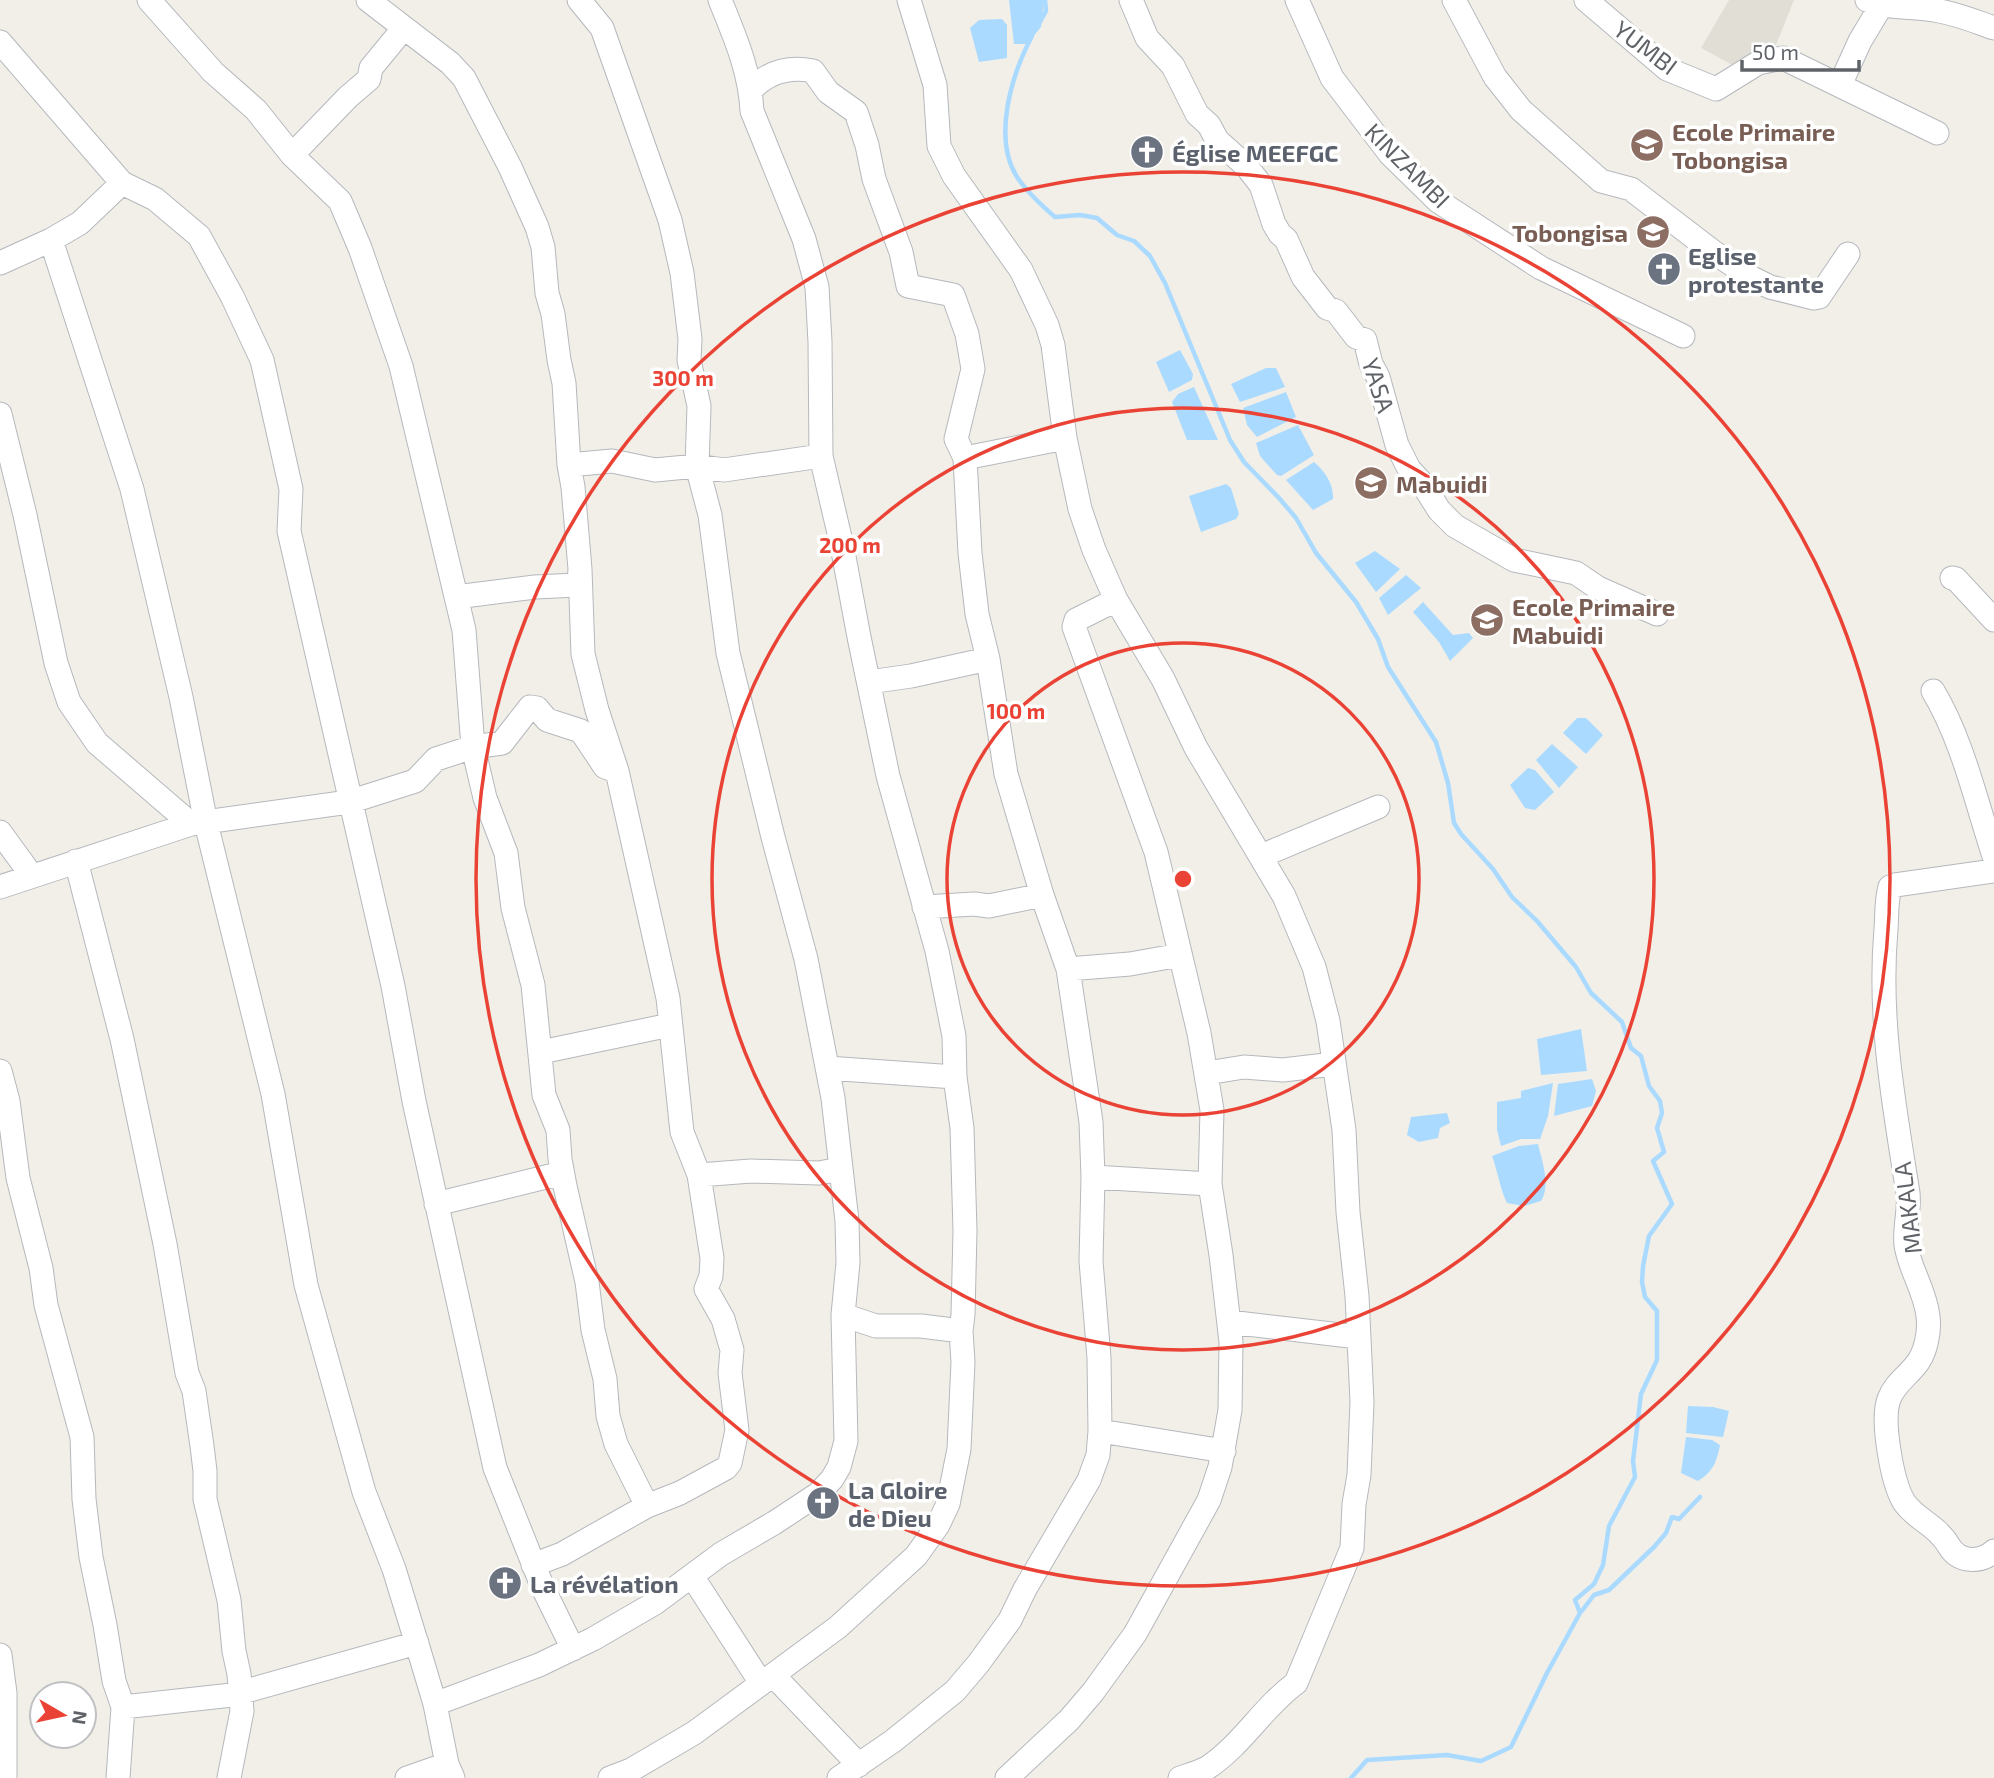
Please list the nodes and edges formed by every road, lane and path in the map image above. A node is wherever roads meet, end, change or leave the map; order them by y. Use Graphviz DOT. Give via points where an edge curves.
graph roads {
  1 [pos="149,0"];
  2 [pos="368,0"];
  3 [pos="579,0"];
  4 [pos="720,0"];
  5 [pos="909,0"];
  6 [pos="1131,0"];
  7 [pos="1297,0"];
  8 [pos="1454,0"];
  9 [pos="1586,0"];
  10 [pos="1874,3"];
  11 [pos="1994,28"];
  12 [pos="403,29"];
  13 [pos="0,42"];
  14 [pos="1840,85"];
  15 [pos="751,90"];
  16 [pos="1937,133"];
  17 [pos="292,155"];
  18 [pos="122,183"];
  19 [pos="51,240"];
  20 [pos="1848,254"];
  21 [pos="0,263"];
  22 [pos="1684,336"];
  23 [pos="0,414"];
  24 [pos="1065,438"];
  25 [pos="821,456"];
  26 [pos="965,458"];
  27 [pos="569,465"];
  28 [pos="697,466"];
  29 [pos="580,569"];
  30 [pos="1952,578"];
  31 [pos="456,597"];
  32 [pos="1116,600"];
  33 [pos="1657,614"];
  34 [pos="1994,620"];
  35 [pos="988,659"];
  36 [pos="869,682"];
  37 [pos="1933,691"];
  38 [pos="472,747"];
  39 [pos="617,771"];
  40 [pos="349,802"];
  41 [pos="1378,807"];
  42 [pos="199,823"];
  43 [pos="0,832"];
  44 [pos="1261,856"];
  45 [pos="1994,856"];
  46 [pos="76,861"];
  47 [pos="1994,871"];
  48 [pos="32,876"];
  49 [pos="0,887"];
  50 [pos="1042,895"];
  51 [pos="924,907"];
  52 [pos="1180,955"];
  53 [pos="1068,969"];
  54 [pos="670,1025"];
  55 [pos="541,1052"];
  56 [pos="1334,1064"];
  57 [pos="827,1068"];
  58 [pos="0,1071"];
  59 [pos="1206,1073"];
  60 [pos="955,1077"];
  61 [pos="841,1169"];
  62 [pos="562,1173"];
  63 [pos="699,1175"];
  64 [pos="1093,1177"];
  65 [pos="1210,1184"];
  66 [pos="436,1204"];
  67 [pos="843,1315"];
  68 [pos="1229,1322"];
  69 [pos="961,1331"];
  70 [pos="1358,1337"];
  71 [pos="1100,1431"];
  72 [pos="1224,1451"];
  73 [pos="647,1507"];
  74 [pos="1994,1551"];
  75 [pos="534,1564"];
  76 [pos="692,1576"];
  77 [pos="417,1643"];
  78 [pos="573,1649"];
  79 [pos="0,1655"];
  80 [pos="767,1679"];
  81 [pos="240,1692"];
  82 [pos="435,1704"];
  83 [pos="123,1707"];
  84 [pos="859,1765"];
  85 [pos="450,1771"];
  86 [pos="5,1778"];
  87 [pos="118,1778"];
  88 [pos="229,1778"];
  89 [pos="407,1778"];
  90 [pos="610,1778"];
  91 [pos="839,1778"];
  92 [pos="1007,1778"];
  93 [pos="1180,1778"];
  1 -- 17 [label="street" via="213,72 256,110"];
  2 -- 12 [label="street"];
  3 -- 28 [label="street" via="602,28 675,236 699,406"];
  4 -- 15 [label="street"];
  5 -- 24 [label="street" via="934,85 939,146 954,176 1021,270 1047,325"];
  6 -- 33 [label="street, YASA" via="1147,38 1173,66 1197,114 1261,185 1271,217 1303,277 1327,308 1336,311 1356,337 1365,340 1397,445 1439,510 1462,531 1514,560 1576,573 1604,592"];
  7 -- 22 [label="street, KINZAMBI" via="1332,78 1390,154 1438,201 1541,268"];
  8 -- 20 [label="street" via="1495,77 1521,110 1601,181 1631,188 1712,251 1770,287 1819,297"];
  9 -- 14 [label="street, YUMBI" via="1667,69 1716,89 1758,63 1783,58"];
  10 -- 11 [label="street" via="1952,13"];
  10 -- 14 [label="street"];
  12 -- 17 [label="street" via="372,68 369,79"];
  12 -- 27 [label="street" via="464,78 537,227 565,383"];
  13 -- 18 [label="street"];
  14 -- 16 [label="street, YUMBI"];
  15 -- 25 [label="street" via="752,111 804,239 817,288"];
  15 -- 26 [label="street" via="775,73 798,68 813,71 828,92 856,112 908,286 953,295 967,334 973,369 956,439"];
  17 -- 31 [label="street" via="340,201 360,248 401,366"];
  18 -- 19 [label="street" via="80,223"];
  18 -- 40 [label="street" via="155,199 199,236 262,360 291,489 289,531"];
  19 -- 21 [label="street"];
  19 -- 42 [label="street" via="132,489 181,697"];
  23 -- 42 [label="street" via="56,663 69,702 97,743"];
  24 -- 26 [label="street"];
  24 -- 32 [label="street" via="1080,509"];
  25 -- 28 [label="street" via="724,470"];
  25 -- 36 [label="street"];
  26 -- 35 [label="street" via="970,553"];
  27 -- 28 [label="street" via="612,461 655,470"];
  27 -- 29 [label="street"];
  28 -- 57 [label="street" via="710,515 736,689 796,914"];
  29 -- 31 [label="street" via="577,585"];
  29 -- 39 [label="street" via="583,654"];
  30 -- 34 [label="street"];
  31 -- 38 [label="street" via="466,640"];
  32 -- 44 [label="street"];
  32 -- 52 [label="street" via="1076,620 1074,627 1156,852"];
  35 -- 36 [label="street"];
  35 -- 50 [label="street" via="1006,774"];
  36 -- 51 [label="street" via="888,776"];
  37 -- 45 [label="street" via="1958,746"];
  38 -- 39 [label="street" via="502,743 525,712 537,708 547,720 581,731 605,767"];
  38 -- 40 [label="street" via="436,759 415,781"];
  38 -- 55 [label="street" via="506,853 512,903 533,985"];
  39 -- 54 [label="street" via="668,998"];
  40 -- 42 [label="street"];
  40 -- 66 [label="street" via="393,986"];
  41 -- 44 [label="street"];
  42 -- 46 [label="street"];
  42 -- 77 [label="street" via="273,1094 306,1284 364,1492"];
  43 -- 48 [label="street"];
  44 -- 56 [label="street" via="1284,896 1314,967"];
  46 -- 48 [label="street"];
  46 -- 81 [label="street" via="122,1039 165,1244 194,1391 205,1499 229,1601"];
  47 -- 74 [label="street, MAKALA" via="1890,887 1883,979 1886,1053 1908,1195 1906,1248 1929,1319 1918,1364 1889,1398 1885,1415 1892,1462 1905,1503 1939,1531 1954,1553 1976,1560"];
  48 -- 49 [label="street"];
  50 -- 51 [label="street" via="989,906"];
  50 -- 53 [label="street"];
  51 -- 60 [label="street" via="954,1036"];
  52 -- 53 [label="street"];
  52 -- 59 [label="street"];
  53 -- 64 [label="street" via="1091,1122"];
  54 -- 55 [label="street"];
  54 -- 63 [label="street" via="682,1132"];
  55 -- 62 [label="street" via="544,1095 557,1124"];
  56 -- 59 [label="street"];
  56 -- 70 [label="street"];
  57 -- 60 [label="street"];
  57 -- 61 [label="street"];
  58 -- 83 [label="street" via="46,1305 82,1437 91,1557"];
  59 -- 65 [label="street" via="1212,1110"];
  60 -- 69 [label="street" via="962,1128 965,1231"];
  61 -- 63 [label="street"];
  61 -- 67 [label="street" via="848,1264"];
  62 -- 66 [label="street"];
  62 -- 73 [label="street" via="587,1282 608,1416 616,1444"];
  63 -- 73 [label="street" via="712,1258 706,1289 723,1319 732,1350 736,1442 726,1468"];
  64 -- 65 [label="street"];
  64 -- 71 [label="street" via="1091,1261"];
  65 -- 68 [label="street"];
  66 -- 75 [label="street" via="495,1468"];
  67 -- 69 [label="street" via="876,1326"];
  67 -- 76 [label="street" via="846,1441 839,1467 818,1494"];
  68 -- 70 [label="street"];
  68 -- 72 [label="street" via="1230,1410"];
  69 -- 80 [label="street" via="958,1464 938,1525 916,1556 858,1611"];
  70 -- 93 [label="street" via="1362,1402 1352,1548 1296,1683 1206,1768"];
  71 -- 72 [label="street"];
  71 -- 84 [label="street" via="1089,1480 998,1638 955,1691"];
  72 -- 92 [label="street" via="1209,1500 1135,1633 1069,1720"];
  73 -- 75 [label="street" via="562,1554"];
  75 -- 78 [label="street"];
  76 -- 78 [label="street" via="655,1603"];
  76 -- 80 [label="street"];
  77 -- 81 [label="street"];
  77 -- 82 [label="street"];
  78 -- 82 [label="street"];
  79 -- 86 [label="street"];
  80 -- 84 [label="street"];
  80 -- 90 [label="street" via="694,1733"];
  81 -- 83 [label="street"];
  81 -- 88 [label="street" via="242,1711"];
  82 -- 85 [label="street"];
  83 -- 87 [label="street"];
  84 -- 91 [label="street"];
  85 -- 89 [label="street"];
}
